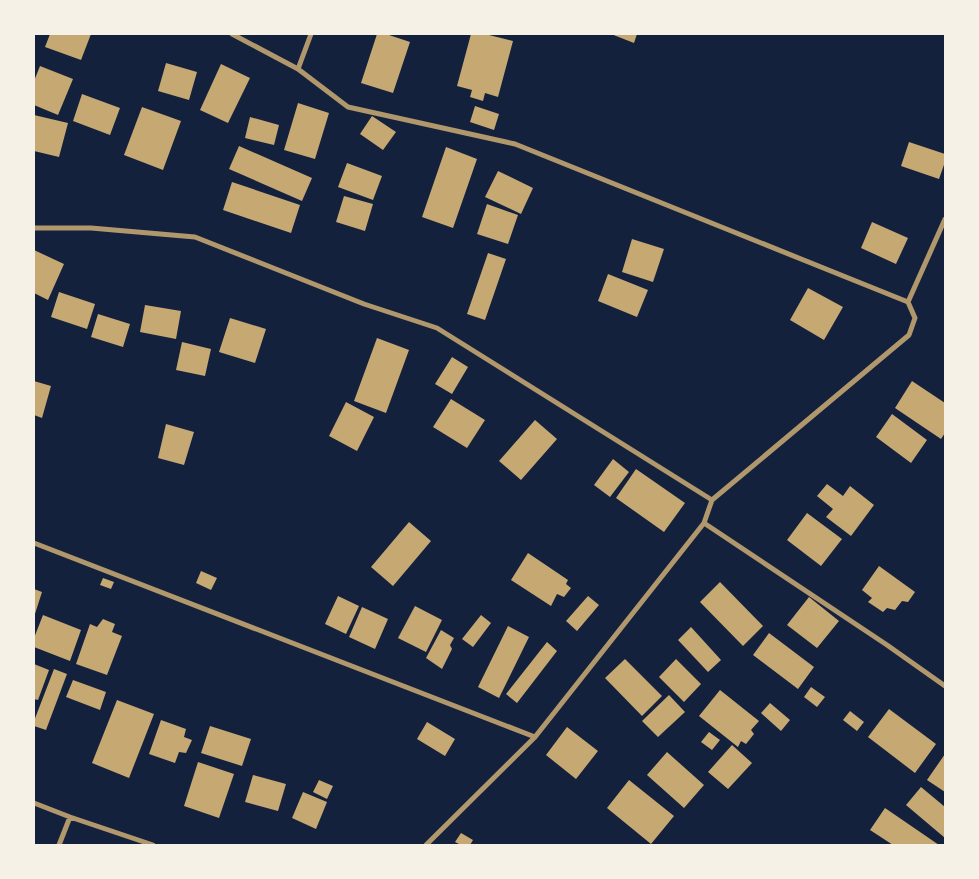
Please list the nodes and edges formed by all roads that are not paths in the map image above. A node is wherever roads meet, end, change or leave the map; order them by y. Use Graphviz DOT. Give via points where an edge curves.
graph roads {
  1 [pos="232,34"];
  2 [pos="311,34"];
  3 [pos="298,69"];
  4 [pos="945,219"];
  5 [pos="34,228"];
  6 [pos="908,302"];
  7 [pos="712,500"];
  8 [pos="704,523"];
  9 [pos="34,544"];
  10 [pos="945,686"];
  11 [pos="535,738"];
  12 [pos="34,803"];
  13 [pos="70,817"];
  14 [pos="59,845"];
  15 [pos="154,845"];
  16 [pos="426,845"];
  1 -- 3 [label="street"];
  2 -- 3 [label="street"];
  3 -- 6 [label="street" via="348,107 515,144"];
  4 -- 6 [label="street"];
  5 -- 7 [label="street" via="91,228 195,237 364,304 437,328"];
  6 -- 7 [label="street" via="915,318 910,335"];
  7 -- 8 [label="street"];
  8 -- 10 [label="street"];
  8 -- 11 [label="street"];
  9 -- 11 [label="street"];
  11 -- 16 [label="street"];
  12 -- 13 [label="street"];
  13 -- 14 [label="street"];
  13 -- 15 [label="street"];
}
